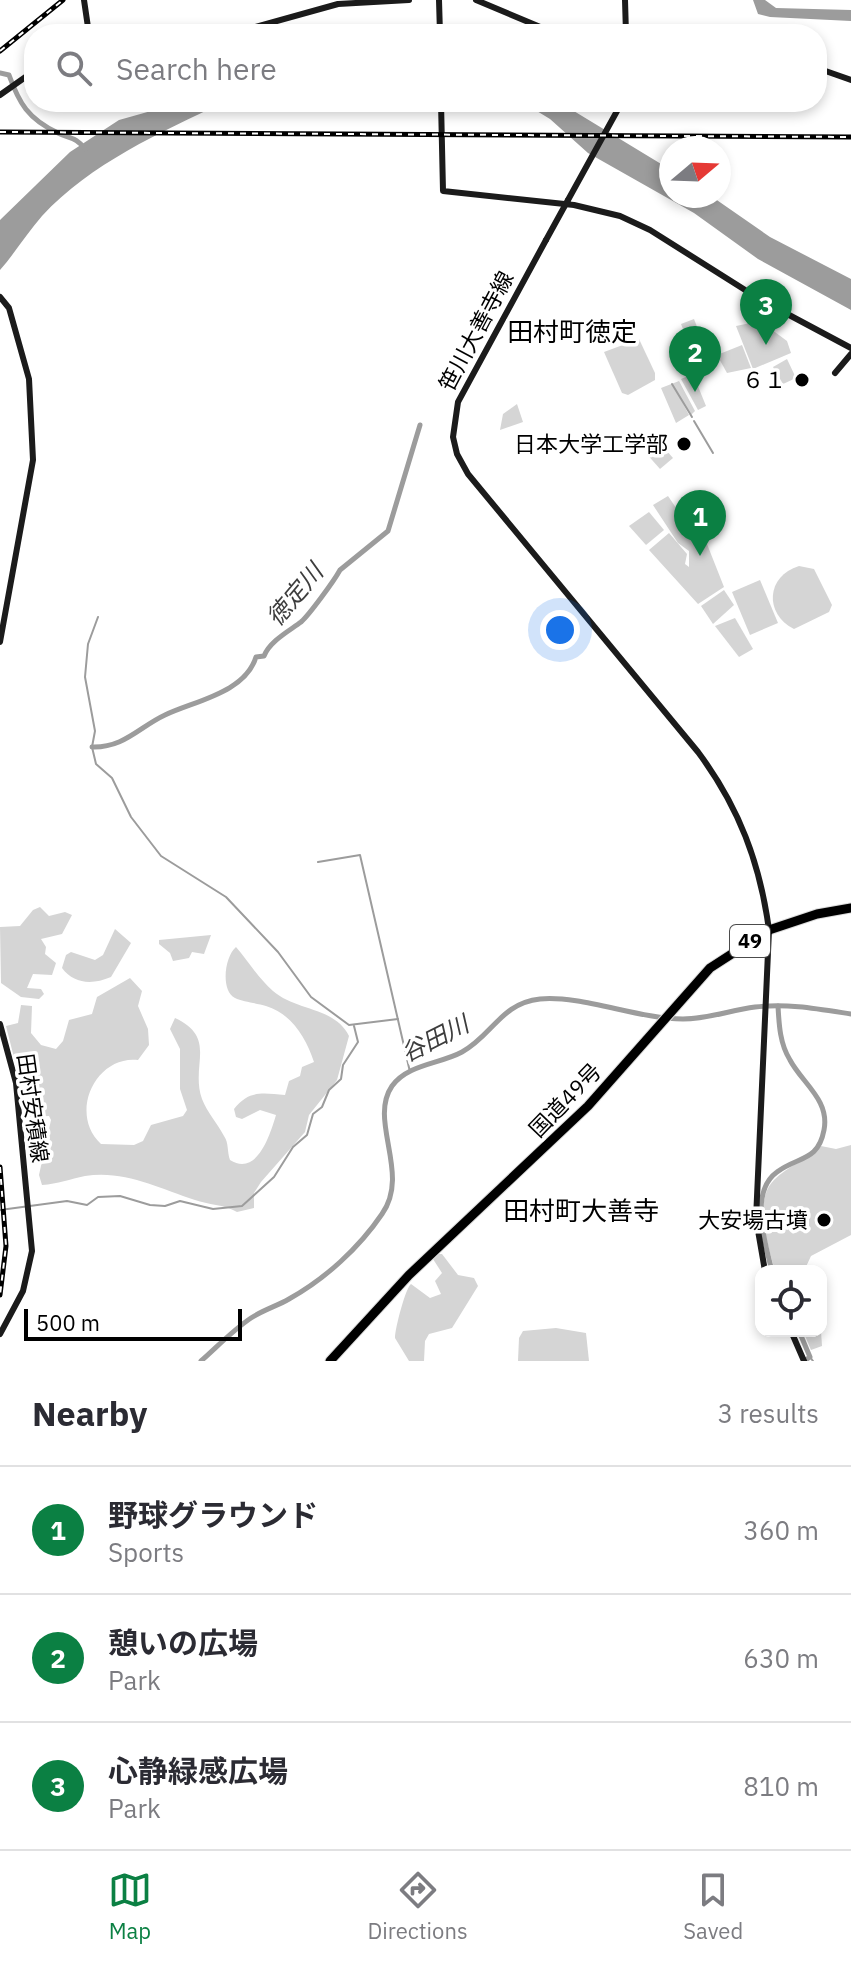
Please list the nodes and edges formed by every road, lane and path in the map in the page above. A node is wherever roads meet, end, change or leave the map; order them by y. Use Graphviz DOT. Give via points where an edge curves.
graph roads {
  1 [pos="84,0"];
  2 [pos="409,0"];
  3 [pos="439,0"];
  4 [pos="476,0"];
  5 [pos="626,0"];
  6 [pos="88,24"];
  7 [pos="266,24"];
  8 [pos="440,24"];
  9 [pos="533,24"];
  10 [pos="627,24"];
  11 [pos="827,72"];
  12 [pos="24,78"];
  13 [pos="851,80"];
  14 [pos="0,95"];
  15 [pos="441,112"];
  16 [pos="617,112"];
  17 [pos="0,297"];
  18 [pos="851,351"];
  19 [pos="835,373"];
  20 [pos="0,642"];
  21 [pos="851,908"];
  22 [pos="769,930"];
  23 [pos="0,1024"];
  24 [pos="764,1265"];
  25 [pos="0,1334"];
  26 [pos="794,1337"];
  27 [pos="803,1358"];
  28 [pos="330,1361"];
  1 -- 6 [label="street"];
  2 -- 7 [label="street" via="338,4"];
  3 -- 8 [label="street"];
  4 -- 9 [label="street"];
  5 -- 10 [label="street"];
  11 -- 13 [label="street"];
  12 -- 14 [label="street"];
  15 -- 18 [label="street" via="443,191 574,205 620,216"];
  16 -- 22 [label="street, 笹川大善寺線, bridge" via="464,385 453,437 462,465 727,794 756,860"];
  17 -- 20 [label="street" via="9,308 30,385 33,460"];
  18 -- 19 [label="street"];
  21 -- 22 [label="highway, 国道49号 / 49"];
  22 -- 24 [label="street, 笹川大善寺線" via="756,1219"];
  22 -- 28 [label="highway, 国道49号 / 49" via="710,968 562,1133 409,1275"];
  23 -- 25 [label="street, 田村安積線" via="16,1083 32,1251 23,1291"];
  26 -- 27 [label="street"];
}
